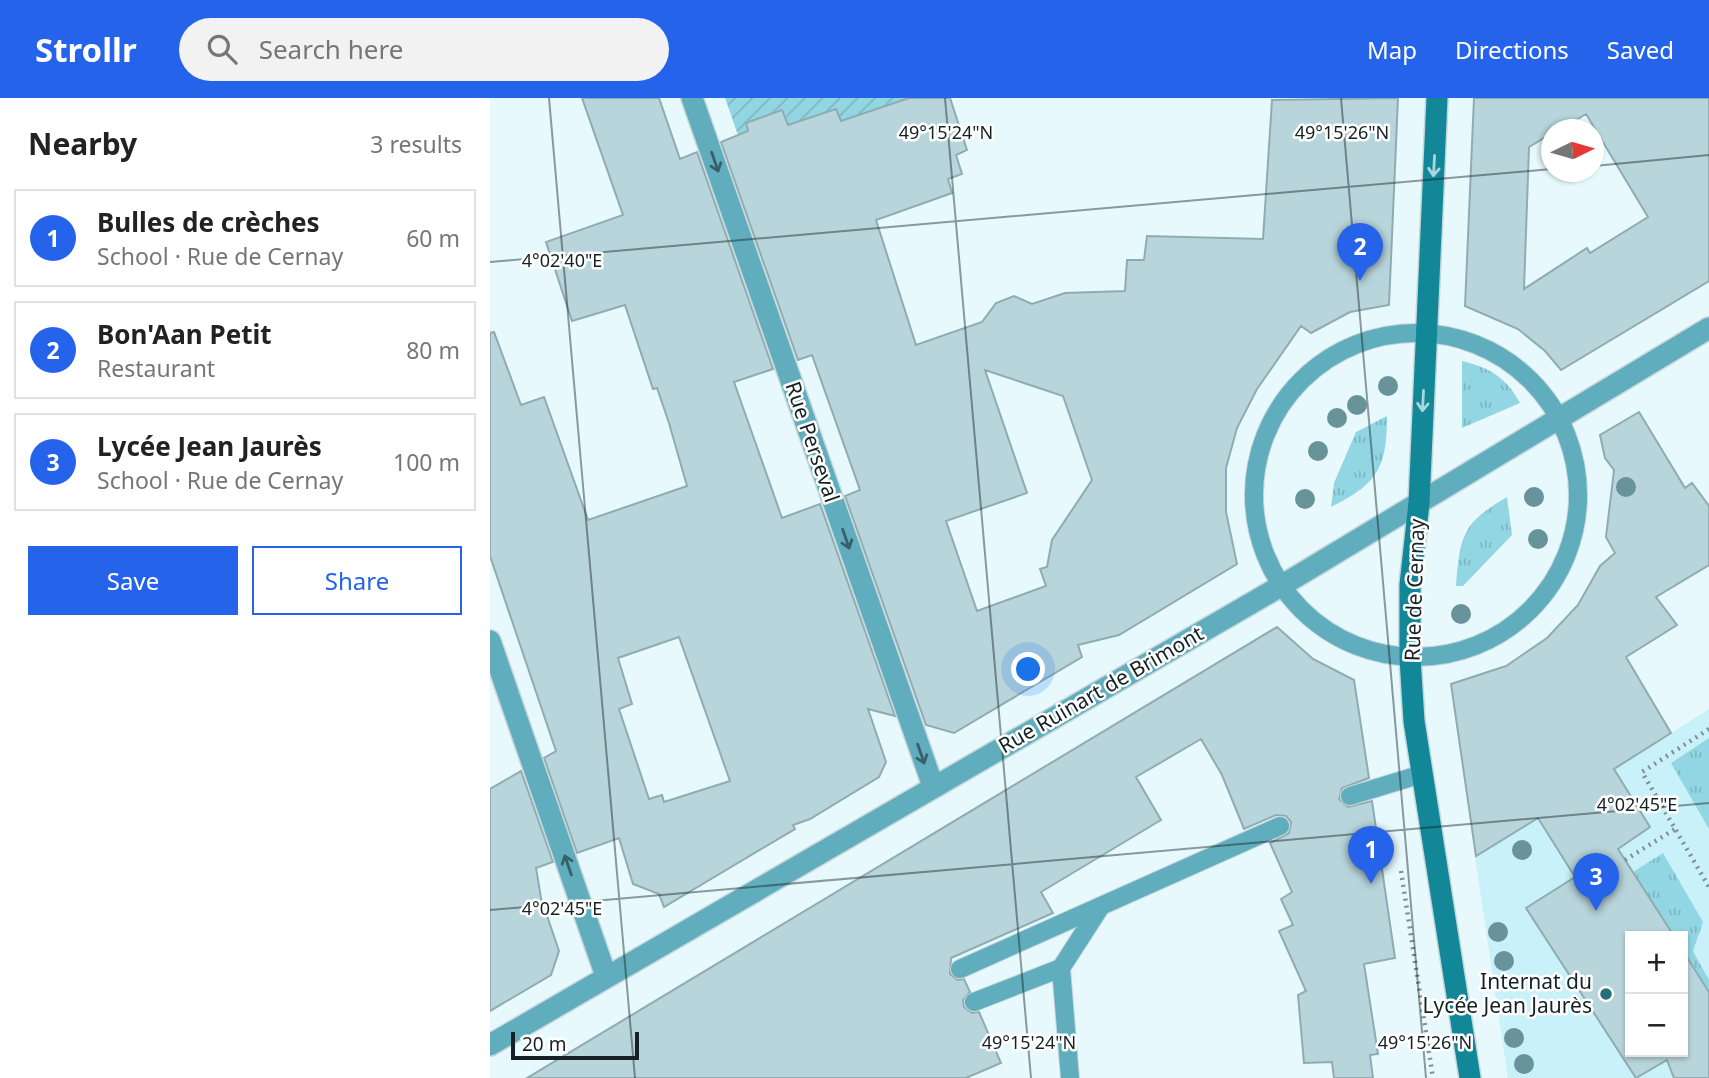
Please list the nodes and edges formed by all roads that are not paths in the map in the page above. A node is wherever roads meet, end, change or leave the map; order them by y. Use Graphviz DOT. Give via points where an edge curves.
graph roads {
  1 [pos="692,98"];
  2 [pos="1437,98"];
  3 [pos="1709,328"];
  4 [pos="1426,333"];
  5 [pos="1559,418"];
  6 [pos="1419,503"];
  7 [pos="1281,586"];
  8 [pos="490,641"];
  9 [pos="1410,658"];
  10 [pos="1423,774"];
  11 [pos="933,786"];
  12 [pos="1350,796"];
  13 [pos="1280,826"];
  14 [pos="1101,906"];
  15 [pos="1061,968"];
  16 [pos="960,969"];
  17 [pos="606,976"];
  18 [pos="974,1002"];
  19 [pos="490,1045"];
  20 [pos="1070,1078"];
  21 [pos="1470,1078"];
  1 -- 11 [label="street, Rue Perseval, one-way"];
  2 -- 4 [label="main road, Rue de Cernay, one-way"];
  3 -- 5 [label="street, Rue Ruinart de Brimont"];
  4 -- 5 [label="lane" via="1458,338 1506,360 1527,376"];
  4 -- 6 [label="main road, Rue de Cernay, one-way"];
  4 -- 7 [label="lane" via="1397,334 1356,344 1320,364 1289,393 1268,429 1255,469 1254,511 1265,555"];
  5 -- 6 [label="street, Rue Ruinart de Brimont"];
  5 -- 9 [label="lane" via="1571,446 1578,488 1576,526 1564,563 1544,595 1517,623 1485,643 1447,655"];
  6 -- 7 [label="street, Rue Ruinart de Brimont"];
  6 -- 9 [label="main road, Rue de Cernay" via="1410,585"];
  7 -- 9 [label="lane" via="1324,630 1378,654"];
  7 -- 11 [label="street, Rue Ruinart de Brimont"];
  17 -- 8 [label="street, one-way"];
  9 -- 10 [label="main road, Rue de Cernay"];
  10 -- 12 [label="lane"];
  10 -- 21 [label="main road, Rue de Cernay"];
  11 -- 17 [label="street, Rue Ruinart de Brimont"];
  13 -- 14 [label="lane"];
  14 -- 15 [label="lane"];
  14 -- 16 [label="lane"];
  15 -- 18 [label="lane"];
  15 -- 20 [label="lane"];
  17 -- 19 [label="street, Rue Ruinart de Brimont"];
}
